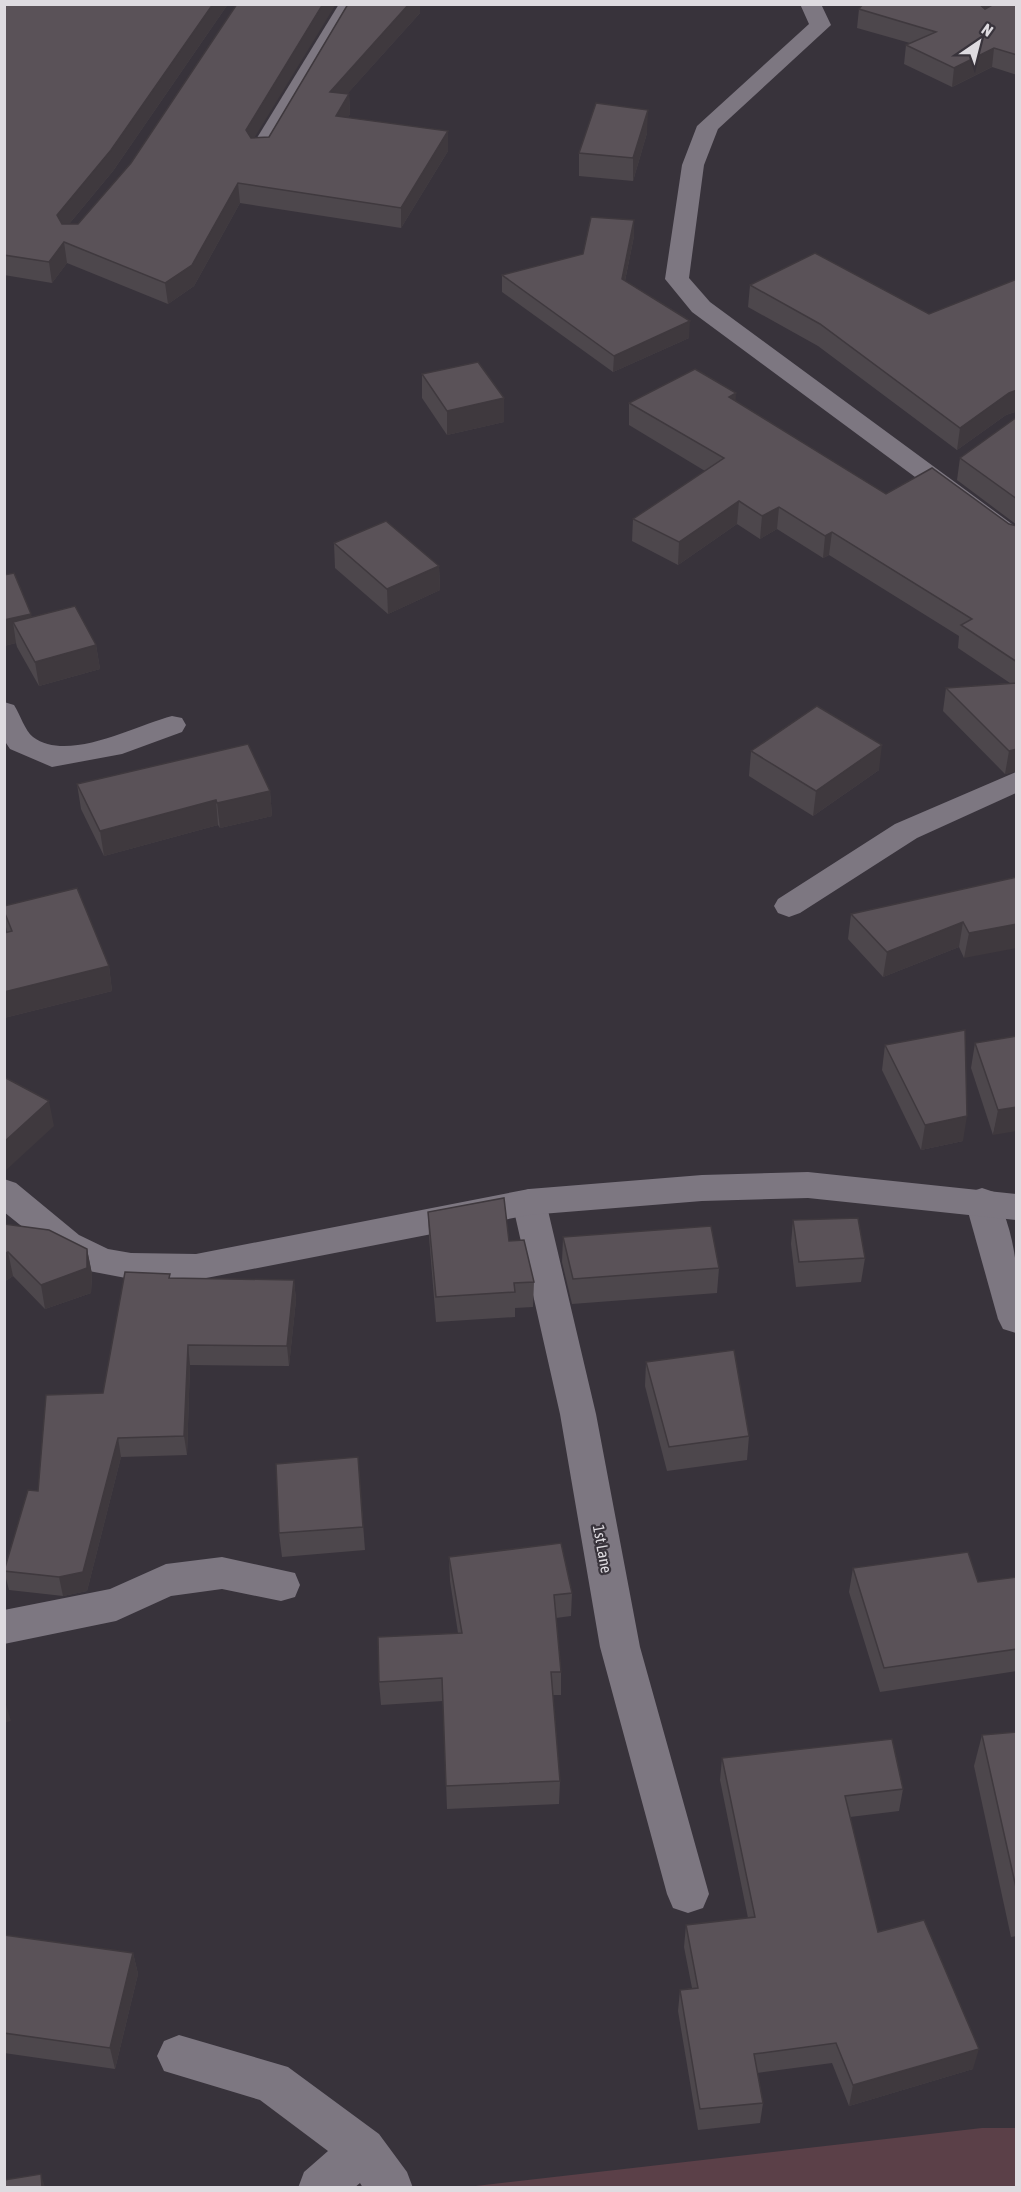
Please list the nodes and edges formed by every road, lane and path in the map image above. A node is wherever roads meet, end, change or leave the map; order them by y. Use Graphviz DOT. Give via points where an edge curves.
graph roads {
  1 [pos="350,4"];
  2 [pos="810,4"];
  3 [pos="260,151"];
  4 [pos="1017,539"];
  5 [pos="4,711"];
  6 [pos="172,725"];
  7 [pos="1017,782"];
  8 [pos="789,906"];
  9 [pos="4,1192"];
  10 [pos="529,1202"];
  11 [pos="982,1202"];
  12 [pos="1017,1207"];
  13 [pos="1017,1319"];
  14 [pos="281,1585"];
  15 [pos="4,1627"];
  16 [pos="688,1894"];
  17 [pos="179,2056"];
  18 [pos="363,2150"];
  19 [pos="320,2187"];
  20 [pos="391,2187"];
  1 -- 3 [label="street"];
  2 -- 4 [label="street" via="820,25 708,126 693,165 677,279 701,307 945,474"];
  5 -- 6 [label="street" via="20,742 52,758 112,747"];
  7 -- 8 [label="street" via="906,831"];
  9 -- 10 [label="street" via="67,1244 101,1261 142,1266 196,1267"];
  10 -- 11 [label="street" via="702,1188 808,1185"];
  10 -- 16 [label="street, 1st Lane" via="578,1414 620,1647"];
  11 -- 12 [label="street"];
  11 -- 13 [label="street"];
  14 -- 15 [label="street" via="222,1573 166,1580 116,1604"];
  17 -- 18 [label="street" via="272,2082"];
  18 -- 19 [label="street"];
  18 -- 20 [label="street"];
}
